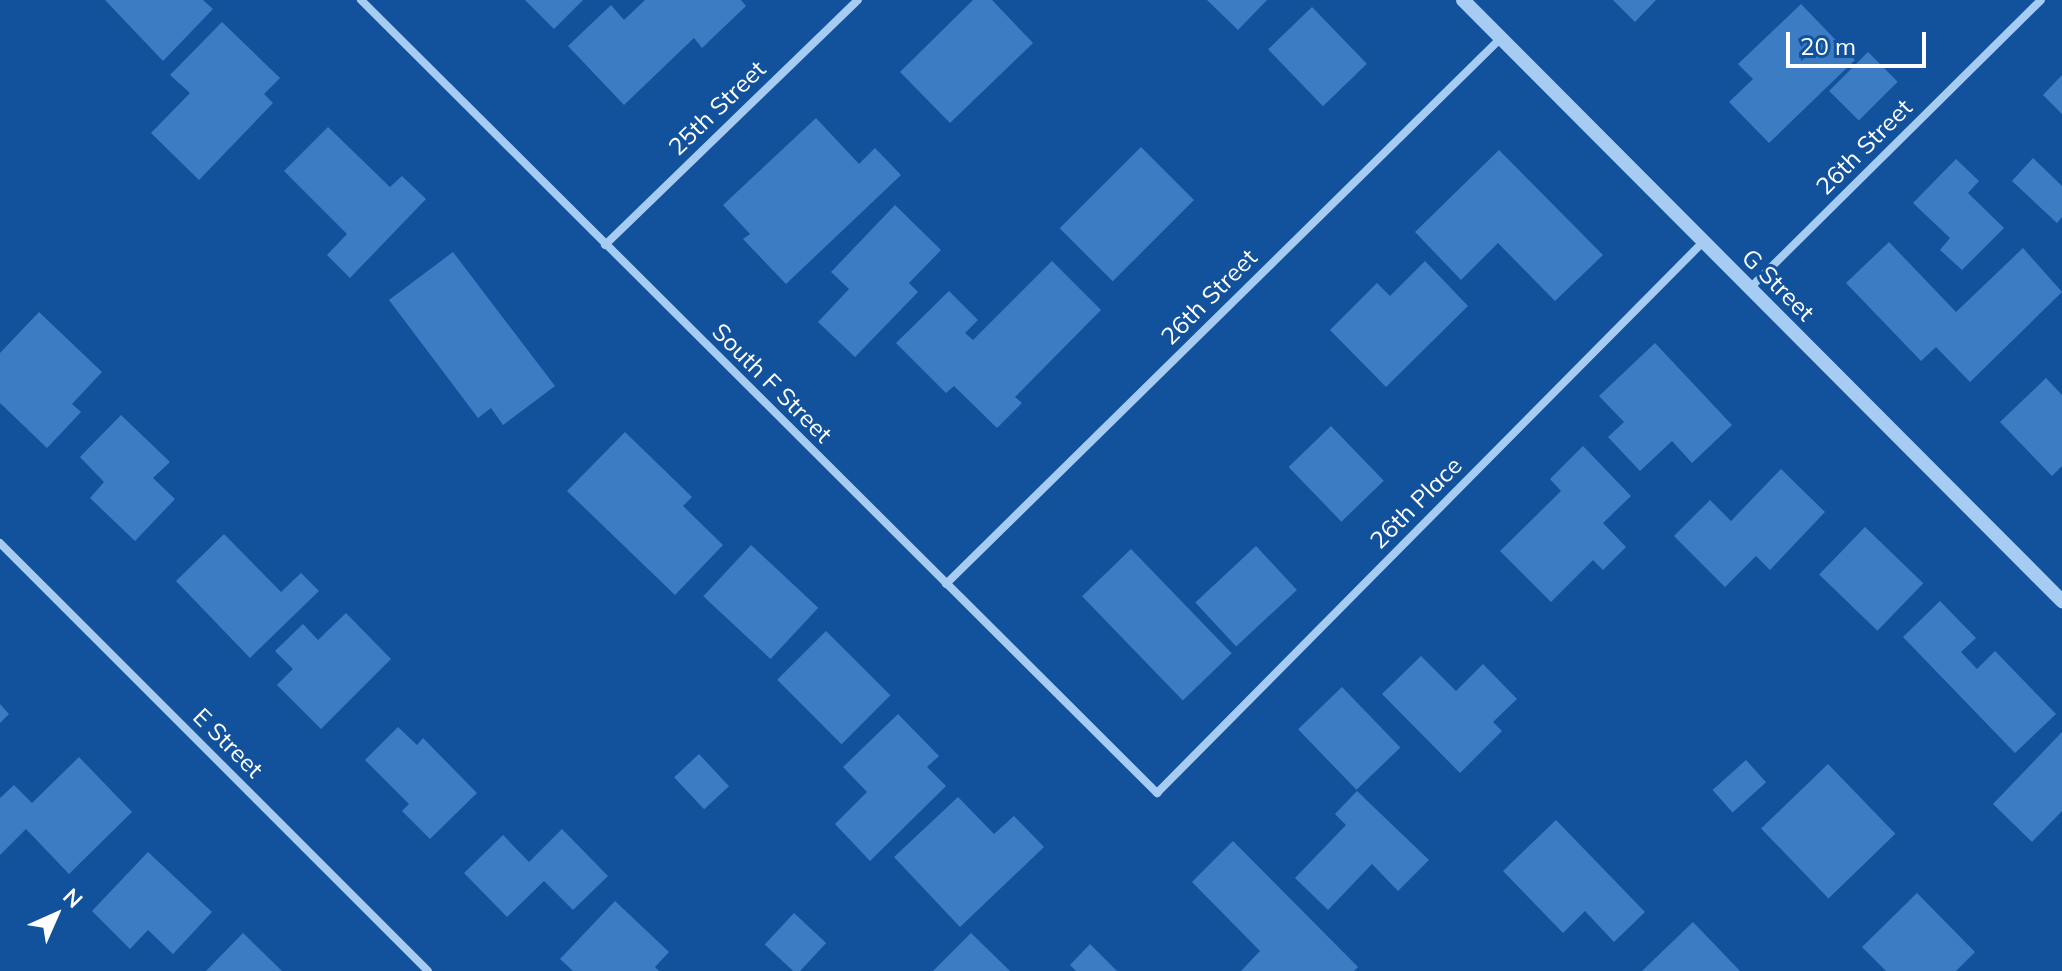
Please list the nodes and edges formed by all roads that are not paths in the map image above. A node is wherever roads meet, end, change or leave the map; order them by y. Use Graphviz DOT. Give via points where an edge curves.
graph roads {
  1 [pos="361,0"];
  2 [pos="858,0"];
  3 [pos="1463,0"];
  4 [pos="2041,0"];
  5 [pos="1501,38"];
  6 [pos="1703,242"];
  7 [pos="605,245"];
  8 [pos="1749,289"];
  9 [pos="0,543"];
  10 [pos="946,584"];
  11 [pos="2062,601"];
  12 [pos="1157,793"];
  13 [pos="428,971"];
  1 -- 7 [label="street, South F Street"];
  2 -- 7 [label="street, 25th Street"];
  3 -- 5 [label="street, G Street"];
  4 -- 8 [label="street, 26th Street"];
  5 -- 6 [label="street, G Street"];
  5 -- 10 [label="street, 26th Street"];
  6 -- 8 [label="street, G Street"];
  6 -- 12 [label="street, 26th Place"];
  7 -- 10 [label="street, South F Street"];
  8 -- 11 [label="street, G Street"];
  9 -- 13 [label="street, E Street"];
  10 -- 12 [label="street, South F Street"];
}
